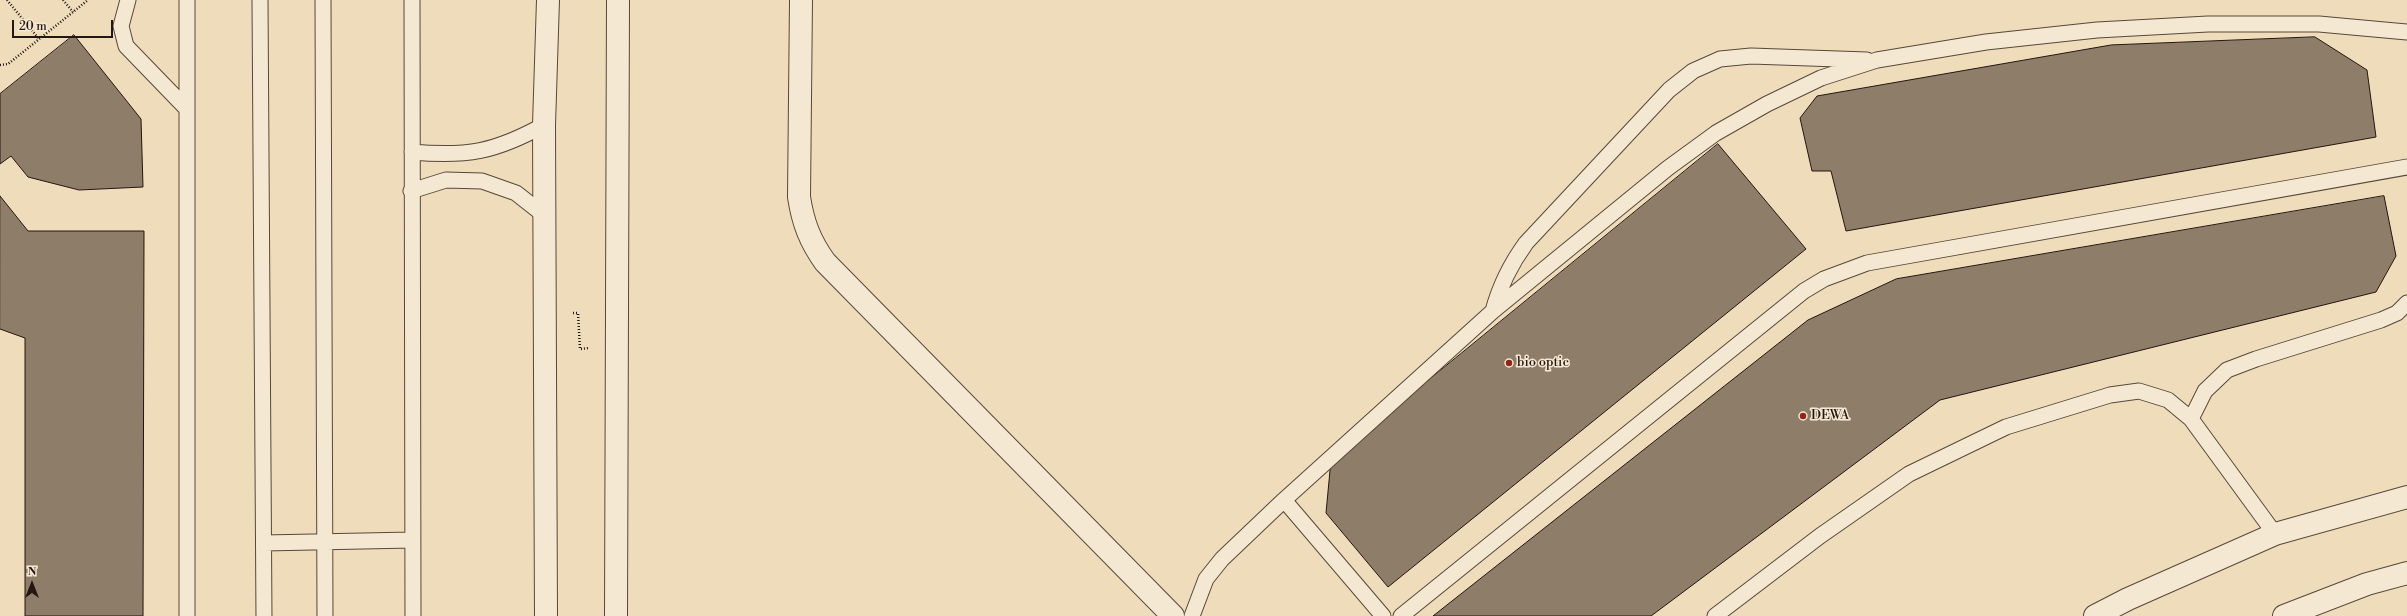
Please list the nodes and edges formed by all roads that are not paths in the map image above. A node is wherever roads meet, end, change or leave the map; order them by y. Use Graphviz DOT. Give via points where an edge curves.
graph roads {
  1 [pos="187,0"];
  2 [pos="260,0"];
  3 [pos="323,0"];
  4 [pos="412,0"];
  5 [pos="548,0"];
  6 [pos="618,0"];
  7 [pos="800,0"];
  8 [pos="130,2"];
  9 [pos="2407,32"];
  10 [pos="1877,60"];
  11 [pos="186,108"];
  12 [pos="544,125"];
  13 [pos="412,152"];
  14 [pos="2407,168"];
  15 [pos="411,191"];
  16 [pos="544,215"];
  17 [pos="2407,303"];
  18 [pos="1493,311"];
  19 [pos="2191,419"];
  20 [pos="2407,497"];
  21 [pos="1284,500"];
  22 [pos="2275,534"];
  23 [pos="412,540"];
  24 [pos="325,542"];
  25 [pos="264,543"];
  26 [pos="2407,573"];
  27 [pos="187,616"];
  28 [pos="264,616"];
  29 [pos="325,616"];
  30 [pos="413,616"];
  31 [pos="546,616"];
  32 [pos="616,616"];
  33 [pos="1173,616"];
  34 [pos="1192,616"];
  35 [pos="1383,616"];
  36 [pos="1401,616"];
  37 [pos="1715,616"];
  38 [pos="2095,616"];
  39 [pos="2284,616"];
  1 -- 11 [label="lane"];
  2 -- 25 [label="lane"];
  3 -- 24 [label="lane"];
  4 -- 13 [label="lane"];
  5 -- 12 [label="street"];
  6 -- 32 [label="street"];
  7 -- 33 [label="street" via="799,198 803,221 811,243 825,262"];
  8 -- 11 [label="lane" via="121,26 126,46"];
  9 -- 10 [label="lane" via="2320,24 2208,24 2097,30 1986,42"];
  10 -- 18 [label="lane" via="1821,78 1767,104 1716,133 1668,168"];
  10 -- 18 [label="lane" via="1751,56 1720,59 1693,70 1669,90 1526,243 1511,264"];
  11 -- 27 [label="lane"];
  12 -- 13 [label="lane" via="514,142 481,152 446,155"];
  12 -- 16 [label="street"];
  13 -- 15 [label="lane"];
  14 -- 36 [label="lane" via="1867,263 1845,269 1804,291"];
  15 -- 16 [label="lane" via="446,180 482,181 516,193"];
  15 -- 23 [label="lane"];
  16 -- 31 [label="street"];
  17 -- 19 [label="lane" via="2397,313 2381,320 2227,370 2205,391"];
  18 -- 21 [label="lane"];
  19 -- 22 [label="lane"];
  19 -- 37 [label="lane" via="2168,400 2139,391 2110,395 2006,427 1909,474 1820,536"];
  20 -- 22 [label="street"];
  21 -- 34 [label="lane" via="1213,568 1200,591"];
  21 -- 35 [label="lane"];
  22 -- 38 [label="street" via="2128,598"];
  23 -- 24 [label="lane"];
  23 -- 30 [label="lane"];
  24 -- 25 [label="lane"];
  24 -- 29 [label="lane"];
  25 -- 28 [label="lane"];
  26 -- 39 [label="street" via="2367,584"];
}
